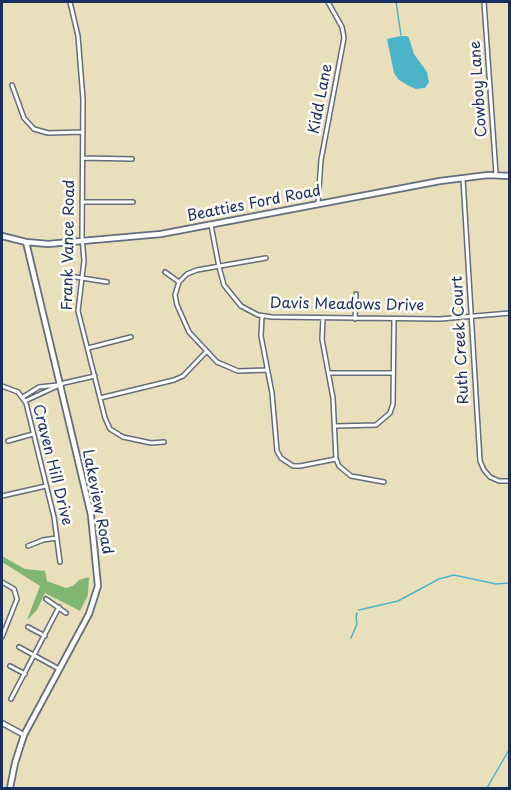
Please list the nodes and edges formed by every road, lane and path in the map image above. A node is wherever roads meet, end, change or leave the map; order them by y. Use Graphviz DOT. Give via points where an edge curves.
graph roads {
  1 [pos="70,2"];
  2 [pos="328,2"];
  3 [pos="484,2"];
  4 [pos="12,85"];
  5 [pos="84,132"];
  6 [pos="83,158"];
  7 [pos="132,159"];
  8 [pos="496,174"];
  9 [pos="510,176"];
  10 [pos="463,178"];
  11 [pos="82,202"];
  12 [pos="133,202"];
  13 [pos="318,204"];
  14 [pos="211,225"];
  15 [pos="2,236"];
  16 [pos="82,241"];
  17 [pos="26,242"];
  18 [pos="266,258"];
  19 [pos="219,267"];
  20 [pos="165,272"];
  21 [pos="69,276"];
  22 [pos="82,279"];
  23 [pos="107,282"];
  24 [pos="179,282"];
  25 [pos="356,294"];
  26 [pos="510,313"];
  27 [pos="262,316"];
  28 [pos="471,316"];
  29 [pos="322,318"];
  30 [pos="355,319"];
  31 [pos="394,319"];
  32 [pos="132,337"];
  33 [pos="88,348"];
  34 [pos="206,352"];
  35 [pos="267,370"];
  36 [pos="329,373"];
  37 [pos="393,373"];
  38 [pos="95,376"];
  39 [pos="59,385"];
  40 [pos="2,386"];
  41 [pos="100,398"];
  42 [pos="24,399"];
  43 [pos="334,426"];
  44 [pos="33,434"];
  45 [pos="8,441"];
  46 [pos="164,442"];
  47 [pos="336,459"];
  48 [pos="510,481"];
  49 [pos="384,482"];
  50 [pos="46,486"];
  51 [pos="2,496"];
  52 [pos="57,538"];
  53 [pos="28,546"];
  54 [pos="60,562"];
  55 [pos="2,582"];
  56 [pos="46,599"];
  57 [pos="59,607"];
  58 [pos="66,613"];
  59 [pos="28,627"];
  60 [pos="45,636"];
  61 [pos="2,637"];
  62 [pos="19,647"];
  63 [pos="35,655"];
  64 [pos="10,666"];
  65 [pos="59,669"];
  66 [pos="25,674"];
  67 [pos="11,699"];
  68 [pos="2,723"];
  69 [pos="24,735"];
  70 [pos="10,789"];
  1 -- 5 [label="street, Frank Vance Road" via="80,52"];
  2 -- 13 [label="street, Kidd Lane" via="344,38 323,151"];
  3 -- 8 [label="street, Cowboy Lane"];
  4 -- 5 [label="street" via="24,118 34,129 48,133"];
  5 -- 6 [label="street, Frank Vance Road"];
  6 -- 7 [label="street"];
  6 -- 11 [label="street, Frank Vance Road"];
  8 -- 9 [label="main road, Beatties Ford Road"];
  8 -- 10 [label="main road, Beatties Ford Road"];
  10 -- 13 [label="main road, Beatties Ford Road"];
  10 -- 28 [label="street, Ruth Creek Court"];
  11 -- 12 [label="street"];
  11 -- 16 [label="street, Frank Vance Road"];
  13 -- 14 [label="main road, Beatties Ford Road"];
  14 -- 16 [label="main road, Beatties Ford Road"];
  14 -- 19 [label="street, Davis Meadows Drive"];
  15 -- 17 [label="main road, Beatties Ford Road"];
  16 -- 17 [label="main road, Beatties Ford Road"];
  16 -- 22 [label="street, Frank Vance Road"];
  17 -- 39 [label="main road, Lakeview Road"];
  18 -- 19 [label="street"];
  19 -- 24 [label="street" via="187,274"];
  19 -- 27 [label="street, Davis Meadows Drive" via="224,285 236,301"];
  20 -- 24 [label="street"];
  21 -- 22 [label="street"];
  22 -- 23 [label="street"];
  22 -- 33 [label="street, Frank Vance Road" via="78,310"];
  24 -- 34 [label="street" via="177,305 189,332"];
  25 -- 30 [label="street"];
  26 -- 28 [label="street, Davis Meadows Drive"];
  27 -- 29 [label="street, Davis Meadows Drive"];
  27 -- 35 [label="street"];
  28 -- 31 [label="street, Davis Meadows Drive"];
  28 -- 48 [label="street, Ruth Creek Court" via="480,461 490,477"];
  29 -- 30 [label="street, Davis Meadows Drive"];
  29 -- 36 [label="street"];
  30 -- 31 [label="street, Davis Meadows Drive"];
  31 -- 37 [label="street"];
  32 -- 33 [label="street"];
  33 -- 38 [label="street, Frank Vance Road"];
  34 -- 35 [label="street" via="227,368"];
  34 -- 41 [label="street" via="174,380"];
  35 -- 47 [label="street" via="275,445 281,458 292,466"];
  36 -- 37 [label="street"];
  36 -- 43 [label="street"];
  37 -- 43 [label="street" via="393,404 384,420 368,426"];
  38 -- 39 [label="street"];
  38 -- 41 [label="street, Frank Vance Road"];
  39 -- 42 [label="street" via="39,387"];
  39 -- 65 [label="main road, Lakeview Road" via="91,515 99,586 89,614"];
  40 -- 42 [label="street, Craven Hill Drive"];
  41 -- 46 [label="street, Frank Vance Road" via="113,432 132,439"];
  42 -- 44 [label="street, Craven Hill Drive"];
  43 -- 47 [label="street"];
  44 -- 45 [label="street"];
  44 -- 50 [label="street, Craven Hill Drive"];
  47 -- 49 [label="street" via="351,476"];
  50 -- 51 [label="street"];
  50 -- 52 [label="street, Craven Hill Drive"];
  52 -- 53 [label="street"];
  52 -- 54 [label="street, Craven Hill Drive"];
  55 -- 61 [label="street" via="14,589 17,599"];
  56 -- 57 [label="street"];
  57 -- 58 [label="street"];
  57 -- 60 [label="street"];
  59 -- 60 [label="street"];
  60 -- 63 [label="street"];
  62 -- 63 [label="street"];
  63 -- 65 [label="street"];
  63 -- 66 [label="street"];
  64 -- 66 [label="street"];
  65 -- 69 [label="main road, Lakeview Road"];
  66 -- 67 [label="street"];
  68 -- 69 [label="street"];
  69 -- 70 [label="main road, Lakeview Road"];
}
